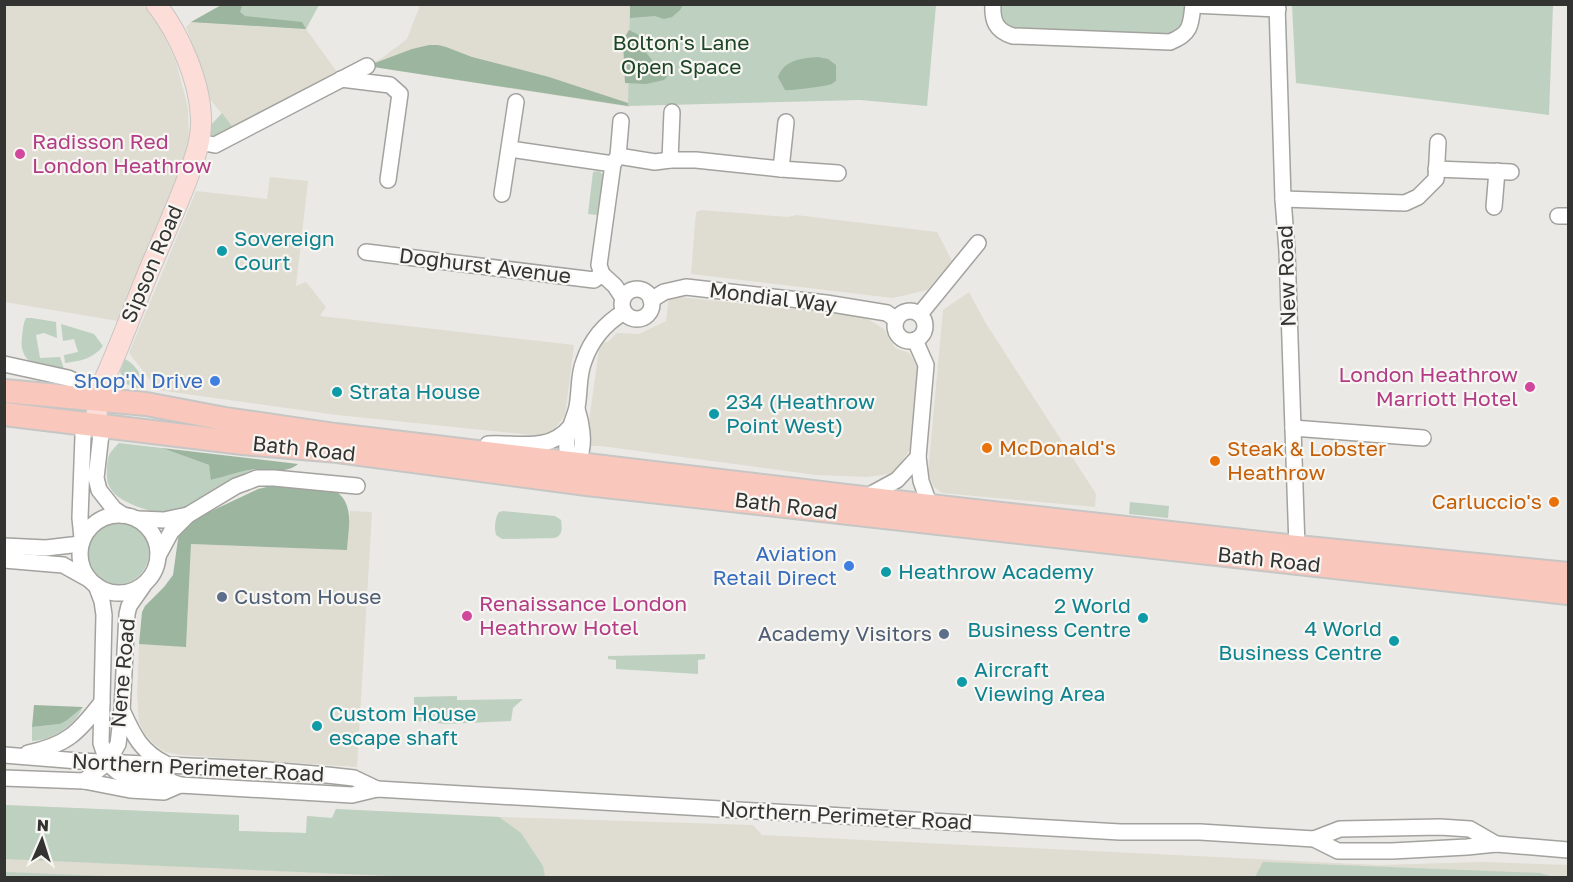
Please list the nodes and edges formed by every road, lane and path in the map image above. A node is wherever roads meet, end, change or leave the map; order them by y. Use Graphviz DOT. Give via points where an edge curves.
graph roads {
  1 [pos="156,4"];
  2 [pos="993,4"];
  3 [pos="1193,5"];
  4 [pos="1278,7"];
  5 [pos="367,66"];
  6 [pos="341,79"];
  7 [pos="516,102"];
  8 [pos="672,112"];
  9 [pos="621,121"];
  10 [pos="786,122"];
  11 [pos="199,142"];
  12 [pos="1438,142"];
  13 [pos="510,149"];
  14 [pos="615,160"];
  15 [pos="670,160"];
  16 [pos="1436,168"];
  17 [pos="781,169"];
  18 [pos="838,172"];
  19 [pos="388,180"];
  20 [pos="502,194"];
  21 [pos="1283,199"];
  22 [pos="1494,207"];
  23 [pos="978,243"];
  24 [pos="366,252"];
  25 [pos="602,274"];
  26 [pos="651,300"];
  27 [pos="624,305"];
  28 [pos="920,314"];
  29 [pos="896,320"];
  30 [pos="915,340"];
  31 [pos="4,364"];
  32 [pos="4,391"];
  33 [pos="99,398"];
  34 [pos="576,409"];
  35 [pos="4,414"];
  36 [pos="95,424"];
  37 [pos="570,428"];
  38 [pos="1293,428"];
  39 [pos="1423,438"];
  40 [pos="449,448"];
  41 [pos="918,457"];
  42 [pos="573,473"];
  43 [pos="357,486"];
  44 [pos="864,498"];
  45 [pos="930,506"];
  46 [pos="188,515"];
  47 [pos="131,517"];
  48 [pos="81,541"];
  49 [pos="4,546"];
  50 [pos="1297,547"];
  51 [pos="158,556"];
  52 [pos="5,560"];
  53 [pos="1569,574"];
  54 [pos="93,583"];
  55 [pos="143,586"];
  56 [pos="1569,593"];
  57 [pos="102,702"];
  58 [pos="122,710"];
  59 [pos="10,755"];
  60 [pos="108,762"];
  61 [pos="168,765"];
  62 [pos="4,778"];
  63 [pos="84,781"];
  64 [pos="180,785"];
  65 [pos="377,789"];
  66 [pos="1314,839"];
  67 [pos="1496,844"];
  68 [pos="1569,850"];
  1 -- 11 [label="main road, Sipson Road" via="177,36 191,70 201,117"];
  2 -- 3 [label="street" via="996,26 1013,36 1170,42 1190,28"];
  3 -- 4 [label="street"];
  4 -- 21 [label="street, New Road"];
  5 -- 6 [label="street"];
  6 -- 11 [label="street" via="215,145"];
  6 -- 19 [label="street" via="390,85 400,94"];
  7 -- 13 [label="street"];
  8 -- 15 [label="street"];
  9 -- 14 [label="street"];
  10 -- 17 [label="street"];
  11 -- 33 [label="main road, Sipson Road"];
  12 -- 16 [label="street"];
  13 -- 14 [label="street"];
  13 -- 20 [label="street"];
  14 -- 15 [label="street"];
  14 -- 25 [label="street" via="599,265"];
  15 -- 17 [label="street"];
  16 -- 21 [label="street" via="1436,179 1418,197 1405,203"];
  16 -- 22 [label="street" via="1504,172"];
  17 -- 18 [label="street"];
  21 -- 38 [label="street, New Road"];
  23 -- 28 [label="street"];
  24 -- 25 [label="street, Doghurst Avenue" via="594,280"];
  25 -- 27 [label="street" via="615,286"];
  26 -- 27 [label="street" via="638,289 629,291"];
  26 -- 27 [label="street" via="651,309 642,318 632,318"];
  26 -- 29 [label="street, Mondial Way" via="686,287 826,303 887,314"];
  27 -- 34 [label="street" via="599,332 584,361"];
  28 -- 29 [label="street" via="907,311"];
  28 -- 30 [label="street" via="925,331"];
  29 -- 30 [label="street" via="897,334 905,340"];
  30 -- 41 [label="street" via="926,365"];
  31 -- 33 [label="street" via="68,378 90,388"];
  32 -- 33 [label="highway, Bath Road"];
  33 -- 36 [label="main road, Sipson Road"];
  33 -- 40 [label="highway, Bath Road" via="335,435"];
  34 -- 37 [label="street"];
  34 -- 42 [label="street" via="581,446"];
  35 -- 36 [label="highway, Bath Road"];
  36 -- 42 [label="highway, Bath Road" via="243,443"];
  36 -- 47 [label="street" via="101,434 96,478 99,490 109,504"];
  36 -- 48 [label="street" via="82,436"];
  37 -- 40 [label="street, Bath Road" via="544,443"];
  37 -- 42 [label="street" via="566,447"];
  38 -- 39 [label="street" via="1364,427"];
  38 -- 50 [label="street, New Road"];
  40 -- 42 [label="highway, Bath Road"];
  41 -- 44 [label="street" via="897,480"];
  41 -- 45 [label="street"];
  42 -- 44 [label="highway, Bath Road"];
  42 -- 56 [label="highway, Bath Road"];
  43 -- 46 [label="street" via="257,478"];
  44 -- 45 [label="highway, Bath Road"];
  45 -- 50 [label="highway, Bath Road"];
  46 -- 47 [label="street" via="164,520"];
  46 -- 51 [label="street" via="171,532"];
  47 -- 48 [label="street" via="102,518 89,526"];
  47 -- 51 [label="street" via="150,528"];
  48 -- 49 [label="street" via="46,548"];
  48 -- 54 [label="street" via="80,560"];
  50 -- 53 [label="highway, Bath Road"];
  51 -- 55 [label="street" via="153,573"];
  52 -- 54 [label="street" via="63,566"];
  54 -- 55 [label="street" via="114,593"];
  54 -- 57 [label="street, Nene Road" via="104,615"];
  55 -- 58 [label="street, Nene Road" via="127,614"];
  57 -- 59 [label="street, Nene Road" via="68,740 48,749"];
  57 -- 60 [label="street, Nene Road" via="101,743"];
  58 -- 60 [label="street, Nene Road" via="118,744"];
  58 -- 61 [label="street" via="138,742 153,758"];
  59 -- 60 [label="street, Northern Perimeter Road"];
  60 -- 61 [label="street, Northern Perimeter Road"];
  60 -- 63 [label="street, Nene Road"];
  60 -- 64 [label="street" via="122,776 162,779"];
  61 -- 65 [label="street, Northern Perimeter Road" via="354,777"];
  62 -- 63 [label="street, Northern Perimeter Road"];
  63 -- 64 [label="street, Northern Perimeter Road" via="164,792"];
  64 -- 65 [label="street, Northern Perimeter Road" via="352,795"];
  65 -- 66 [label="street, Northern Perimeter Road"];
  66 -- 67 [label="street, Northern Perimeter Road" via="1338,851 1361,852"];
  66 -- 67 [label="street, Northern Perimeter Road" via="1340,829 1440,827 1470,829"];
  67 -- 68 [label="street, Northern Perimeter Road"];
}
